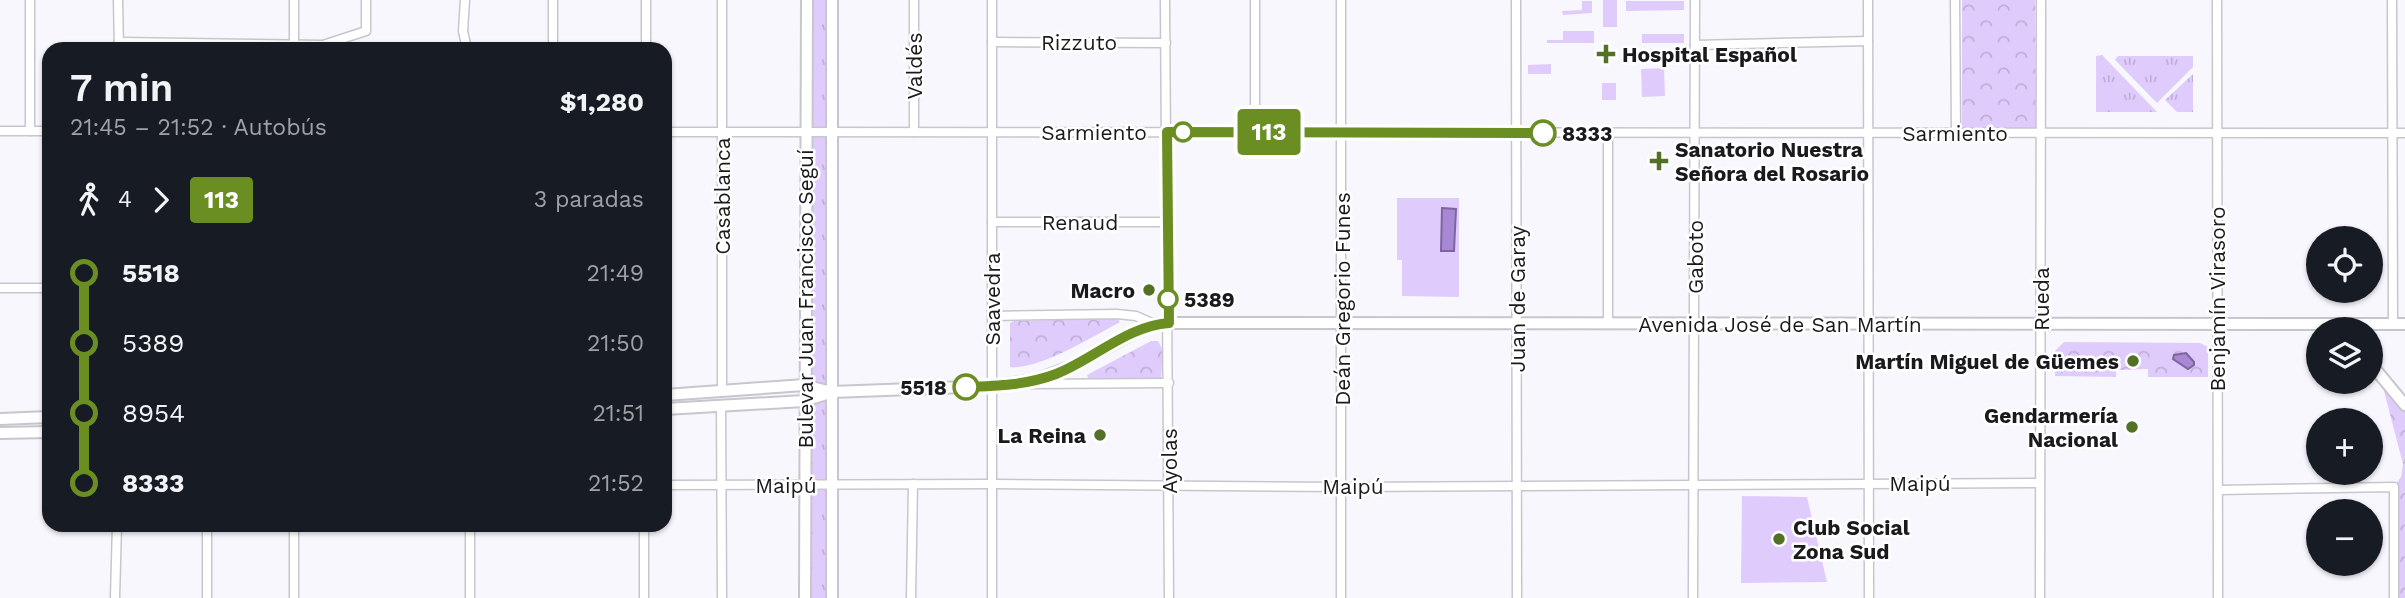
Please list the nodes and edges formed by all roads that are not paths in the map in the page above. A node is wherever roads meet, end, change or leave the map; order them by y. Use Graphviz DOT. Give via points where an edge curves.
graph roads {
  1 [pos="30,0"];
  2 [pos="118,0"];
  3 [pos="294,0"];
  4 [pos="366,0"];
  5 [pos="465,0"];
  6 [pos="553,0"];
  7 [pos="646,0"];
  8 [pos="722,0"];
  9 [pos="807,0"];
  10 [pos="832,0"];
  11 [pos="914,0"];
  12 [pos="992,0"];
  13 [pos="1165,0"];
  14 [pos="1255,0"];
  15 [pos="1341,0"];
  16 [pos="1516,0"];
  17 [pos="1695,0"];
  18 [pos="1868,0"];
  19 [pos="1955,0"];
  20 [pos="2041,0"];
  21 [pos="2217,0"];
  22 [pos="2392,0"];
  23 [pos="1868,41"];
  24 [pos="119,42"];
  25 [pos="294,42"];
  26 [pos="334,42"];
  27 [pos="465,42"];
  28 [pos="553,42"];
  29 [pos="646,42"];
  30 [pos="992,42"];
  31 [pos="1166,43"];
  32 [pos="1695,45"];
  33 [pos="0,131"];
  34 [pos="30,131"];
  35 [pos="42,131"];
  36 [pos="672,132"];
  37 [pos="722,132"];
  38 [pos="806,132"];
  39 [pos="832,132"];
  40 [pos="914,132"];
  41 [pos="992,132"];
  42 [pos="1167,132"];
  43 [pos="1255,132"];
  44 [pos="1342,132"];
  45 [pos="1517,132"];
  46 [pos="1608,133"];
  47 [pos="1694,133"];
  48 [pos="1866,133"];
  49 [pos="1956,133"];
  50 [pos="2041,133"];
  51 [pos="2216,133"];
  52 [pos="2392,133"];
  53 [pos="2405,133"];
  54 [pos="992,222"];
  55 [pos="1168,222"];
  56 [pos="0,288"];
  57 [pos="42,288"];
  58 [pos="992,316"];
  59 [pos="1342,322"];
  60 [pos="1169,323"];
  61 [pos="1517,323"];
  62 [pos="1608,323"];
  63 [pos="1154,324"];
  64 [pos="1695,324"];
  65 [pos="1868,324"];
  66 [pos="2405,324"];
  67 [pos="2041,325"];
  68 [pos="2217,325"];
  69 [pos="2383,325"];
  70 [pos="2393,325"];
  71 [pos="2306,327"];
  72 [pos="2383,378"];
  73 [pos="1169,383"];
  74 [pos="1016,384"];
  75 [pos="804,385"];
  76 [pos="992,386"];
  77 [pos="722,391"];
  78 [pos="832,392"];
  79 [pos="672,395"];
  80 [pos="804,401"];
  81 [pos="721,405"];
  82 [pos="2405,405"];
  83 [pos="672,408"];
  84 [pos="42,418"];
  85 [pos="0,419"];
  86 [pos="42,432"];
  87 [pos="0,433"];
  88 [pos="1869,483"];
  89 [pos="2040,483"];
  90 [pos="913,484"];
  91 [pos="993,484"];
  92 [pos="672,485"];
  93 [pos="722,485"];
  94 [pos="805,485"];
  95 [pos="833,485"];
  96 [pos="1169,485"];
  97 [pos="1517,485"];
  98 [pos="1694,485"];
  99 [pos="1342,487"];
  100 [pos="2219,490"];
  101 [pos="117,532"];
  102 [pos="207,532"];
  103 [pos="294,532"];
  104 [pos="470,532"];
  105 [pos="644,532"];
  106 [pos="115,598"];
  107 [pos="207,598"];
  108 [pos="294,598"];
  109 [pos="470,598"];
  110 [pos="644,598"];
  111 [pos="722,598"];
  112 [pos="805,598"];
  113 [pos="832,598"];
  114 [pos="911,598"];
  115 [pos="992,598"];
  116 [pos="1169,598"];
  117 [pos="1341,598"];
  118 [pos="1517,598"];
  119 [pos="1693,598"];
  120 [pos="1868,598"];
  121 [pos="2040,598"];
  122 [pos="2218,598"];
  123 [pos="2394,598"];
  1 -- 34 [label="street"];
  2 -- 24 [label="street"];
  3 -- 25 [label="street"];
  4 -- 26 [label="street" via="366,31"];
  5 -- 27 [label="street"];
  6 -- 28 [label="street"];
  7 -- 29 [label="street"];
  8 -- 37 [label="street, Casablanca"];
  9 -- 38 [label="main road, Bulevar Juan Francisco Seguí"];
  10 -- 39 [label="main road, Bulevar Juan Francisco Seguí"];
  11 -- 40 [label="street, Valdés"];
  12 -- 30 [label="street, Saavedra"];
  13 -- 31 [label="street, Ayolas"];
  14 -- 43 [label="street"];
  15 -- 44 [label="street, Deán Gregorio Funes"];
  16 -- 45 [label="street, Juan de Garay"];
  17 -- 32 [label="street, Gaboto"];
  18 -- 23 [label="street"];
  19 -- 49 [label="street"];
  20 -- 50 [label="street, Rueda"];
  21 -- 51 [label="street, Benjamín Virasoro"];
  22 -- 52 [label="street"];
  23 -- 32 [label="street"];
  23 -- 48 [label="street"];
  30 -- 31 [label="street, Rizzuto"];
  30 -- 41 [label="street, Saavedra"];
  31 -- 42 [label="street, Ayolas"];
  32 -- 47 [label="street, Gaboto"];
  33 -- 34 [label="street"];
  34 -- 35 [label="street"];
  36 -- 37 [label="street, Sarmiento"];
  37 -- 38 [label="street, Sarmiento"];
  37 -- 77 [label="street, Casablanca"];
  38 -- 39 [label="street, Sarmiento"];
  38 -- 75 [label="main road, Bulevar Juan Francisco Seguí"];
  39 -- 40 [label="street, Sarmiento"];
  39 -- 78 [label="main road, Bulevar Juan Francisco Seguí"];
  40 -- 41 [label="street, Sarmiento"];
  41 -- 42 [label="street, Sarmiento"];
  41 -- 54 [label="street, Saavedra"];
  42 -- 43 [label="street, Sarmiento"];
  42 -- 55 [label="street, Ayolas"];
  43 -- 44 [label="street, Sarmiento"];
  44 -- 45 [label="street, Sarmiento"];
  44 -- 59 [label="street, Deán Gregorio Funes"];
  45 -- 46 [label="street, Sarmiento"];
  45 -- 61 [label="street, Juan de Garay"];
  46 -- 47 [label="street, Sarmiento"];
  46 -- 62 [label="street"];
  47 -- 48 [label="street, Sarmiento"];
  47 -- 64 [label="street, Gaboto"];
  48 -- 49 [label="street, Sarmiento"];
  48 -- 65 [label="street"];
  49 -- 50 [label="street, Sarmiento"];
  50 -- 51 [label="street, Sarmiento"];
  50 -- 67 [label="street, Rueda"];
  51 -- 52 [label="street, Sarmiento"];
  51 -- 68 [label="street, Benjamín Virasoro"];
  52 -- 53 [label="street, Sarmiento"];
  52 -- 70 [label="street"];
  54 -- 55 [label="street, Renaud"];
  54 -- 58 [label="street, Saavedra"];
  55 -- 60 [label="street, Ayolas"];
  56 -- 57 [label="street"];
  58 -- 63 [label="street, Avenida José de San Martín" via="1117,314"];
  58 -- 76 [label="street, Saavedra"];
  59 -- 60 [label="main road, Avenida José de San Martín"];
  59 -- 61 [label="main road, Avenida José de San Martín"];
  59 -- 99 [label="street, Deán Gregorio Funes"];
  60 -- 63 [label="main road, Avenida José de San Martín"];
  60 -- 73 [label="street, Ayolas"];
  61 -- 62 [label="main road, Avenida José de San Martín"];
  61 -- 97 [label="street, Juan de Garay"];
  62 -- 64 [label="main road, Avenida José de San Martín"];
  63 -- 74 [label="main road, Avenida José de San Martín" via="1056,374"];
  64 -- 65 [label="main road, Avenida José de San Martín"];
  64 -- 98 [label="street, Gaboto"];
  65 -- 67 [label="main road, Avenida José de San Martín"];
  65 -- 88 [label="street"];
  66 -- 70 [label="main road, Avenida José de San Martín"];
  67 -- 68 [label="main road, Avenida José de San Martín"];
  67 -- 89 [label="street, Rueda"];
  68 -- 71 [label="main road, Avenida José de San Martín"];
  68 -- 100 [label="street, Benjamín Virasoro"];
  69 -- 70 [label="main road, Avenida José de San Martín"];
  72 -- 82 [label="main road"];
  73 -- 74 [label="street, Avenida José de San Martín"];
  73 -- 96 [label="street, Ayolas"];
  74 -- 76 [label="main road, Avenida José de San Martín"];
  75 -- 77 [label="main road, Avenida José de San Martín"];
  75 -- 78 [label="main road, Avenida José de San Martín"];
  75 -- 80 [label="main road, Bulevar Juan Francisco Seguí"];
  76 -- 78 [label="main road, Avenida José de San Martín"];
  76 -- 91 [label="street, Saavedra"];
  77 -- 79 [label="main road, Avenida José de San Martín"];
  78 -- 80 [label="main road, Avenida José de San Martín"];
  78 -- 95 [label="main road, Bulevar Juan Francisco Seguí"];
  80 -- 81 [label="main road, Avenida José de San Martín"];
  80 -- 94 [label="main road, Bulevar Juan Francisco Seguí"];
  81 -- 83 [label="main road, Avenida José de San Martín"];
  81 -- 93 [label="street"];
  84 -- 85 [label="main road"];
  86 -- 87 [label="main road"];
  88 -- 89 [label="street, Maipú"];
  88 -- 98 [label="street, Maipú"];
  88 -- 120 [label="street"];
  89 -- 121 [label="street, Rueda"];
  90 -- 91 [label="street, Maipú"];
  90 -- 95 [label="street, Maipú"];
  90 -- 114 [label="street"];
  91 -- 96 [label="street, Maipú"];
  91 -- 115 [label="street, Saavedra"];
  92 -- 93 [label="street, Maipú"];
  93 -- 94 [label="street, Maipú"];
  93 -- 111 [label="street"];
  94 -- 95 [label="street, Maipú"];
  94 -- 112 [label="main road, Bulevar Juan Francisco Seguí"];
  95 -- 113 [label="main road, Bulevar Juan Francisco Seguí"];
  96 -- 99 [label="street, Maipú"];
  96 -- 116 [label="street, Ayolas"];
  97 -- 98 [label="street, Maipú"];
  97 -- 99 [label="street, Maipú"];
  97 -- 118 [label="street, Juan de Garay"];
  98 -- 119 [label="street, Gaboto"];
  99 -- 117 [label="street, Deán Gregorio Funes"];
  100 -- 122 [label="street, Benjamín Virasoro"];
  100 -- 123 [label="street" via="2394,486"];
  101 -- 106 [label="street"];
  102 -- 107 [label="street"];
  103 -- 108 [label="street"];
  104 -- 109 [label="street"];
  105 -- 110 [label="street"];
}
